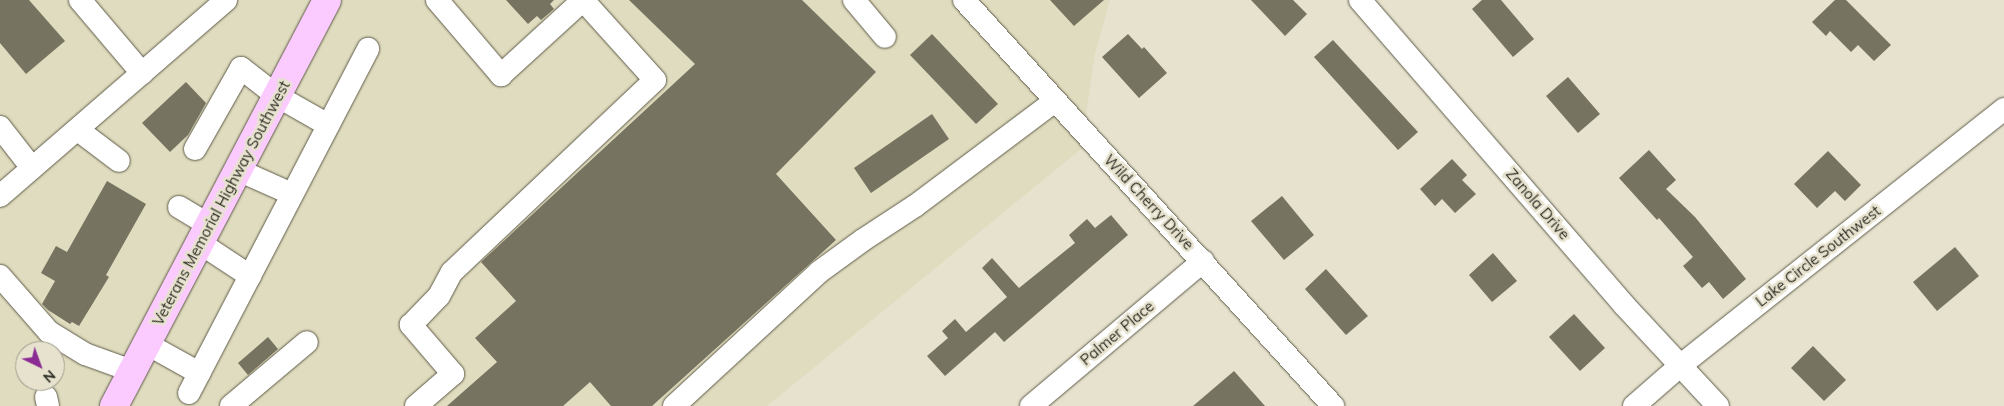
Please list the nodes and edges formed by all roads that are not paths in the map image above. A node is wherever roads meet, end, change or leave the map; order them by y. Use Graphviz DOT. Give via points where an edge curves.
graph roads {
  1 [pos="80,0"];
  2 [pos="226,0"];
  3 [pos="327,0"];
  4 [pos="437,0"];
  5 [pos="583,0"];
  6 [pos="854,0"];
  7 [pos="964,0"];
  8 [pos="1360,0"];
  9 [pos="885,37"];
  10 [pos="368,49"];
  11 [pos="142,73"];
  12 [pos="277,96"];
  13 [pos="1055,101"];
  14 [pos="2004,109"];
  15 [pos="328,125"];
  16 [pos="78,130"];
  17 [pos="4,139"];
  18 [pos="195,149"];
  19 [pos="119,161"];
  20 [pos="32,168"];
  21 [pos="238,170"];
  22 [pos="292,194"];
  23 [pos="0,196"];
  24 [pos="179,208"];
  25 [pos="204,234"];
  26 [pos="1203,261"];
  27 [pos="0,276"];
  28 [pos="250,276"];
  29 [pos="307,342"];
  30 [pos="147,344"];
  31 [pos="1681,365"];
  32 [pos="132,372"];
  33 [pos="114,406"];
  34 [pos="231,406"];
  35 [pos="416,406"];
  36 [pos="674,406"];
  37 [pos="1031,406"];
  38 [pos="1333,406"];
  39 [pos="1634,406"];
  40 [pos="1718,406"];
  1 -- 11 [label="street"];
  2 -- 11 [label="street"];
  3 -- 12 [label="main road, Veterans Memorial Highway Southwest"];
  4 -- 5 [label="street" via="501,75"];
  5 -- 35 [label="street" via="655,80 452,272 439,296 411,325 453,374"];
  6 -- 9 [label="street"];
  7 -- 13 [label="street, Wild Cherry Drive"];
  8 -- 31 [label="street, Zanola Drive" via="1624,304"];
  10 -- 15 [label="street"];
  11 -- 16 [label="street"];
  12 -- 15 [label="street"];
  12 -- 18 [label="street" via="241,68"];
  12 -- 21 [label="main road, Veterans Memorial Highway Southwest"];
  13 -- 26 [label="street, Wild Cherry Drive"];
  13 -- 36 [label="street" via="915,206 819,272"];
  14 -- 31 [label="street, Lake Circle Southwest"];
  15 -- 22 [label="street"];
  16 -- 19 [label="street"];
  16 -- 20 [label="street"];
  17 -- 20 [label="street"];
  20 -- 23 [label="street"];
  21 -- 22 [label="street"];
  21 -- 25 [label="main road, Veterans Memorial Highway Southwest"];
  22 -- 28 [label="street"];
  24 -- 25 [label="street"];
  25 -- 28 [label="street"];
  25 -- 30 [label="main road, Veterans Memorial Highway Southwest"];
  26 -- 37 [label="street, Palmer Place"];
  26 -- 38 [label="street, Wild Cherry Drive"];
  27 -- 32 [label="street" via="49,332 85,354"];
  28 -- 30 [label="street" via="194,383"];
  29 -- 34 [label="street"];
  30 -- 32 [label="main road, Veterans Memorial Highway Southwest"];
  31 -- 39 [label="street, Lake Circle Southwest"];
  31 -- 40 [label="street, Zanola Drive"];
  32 -- 33 [label="main road, Veterans Memorial Highway Southwest"];
}
